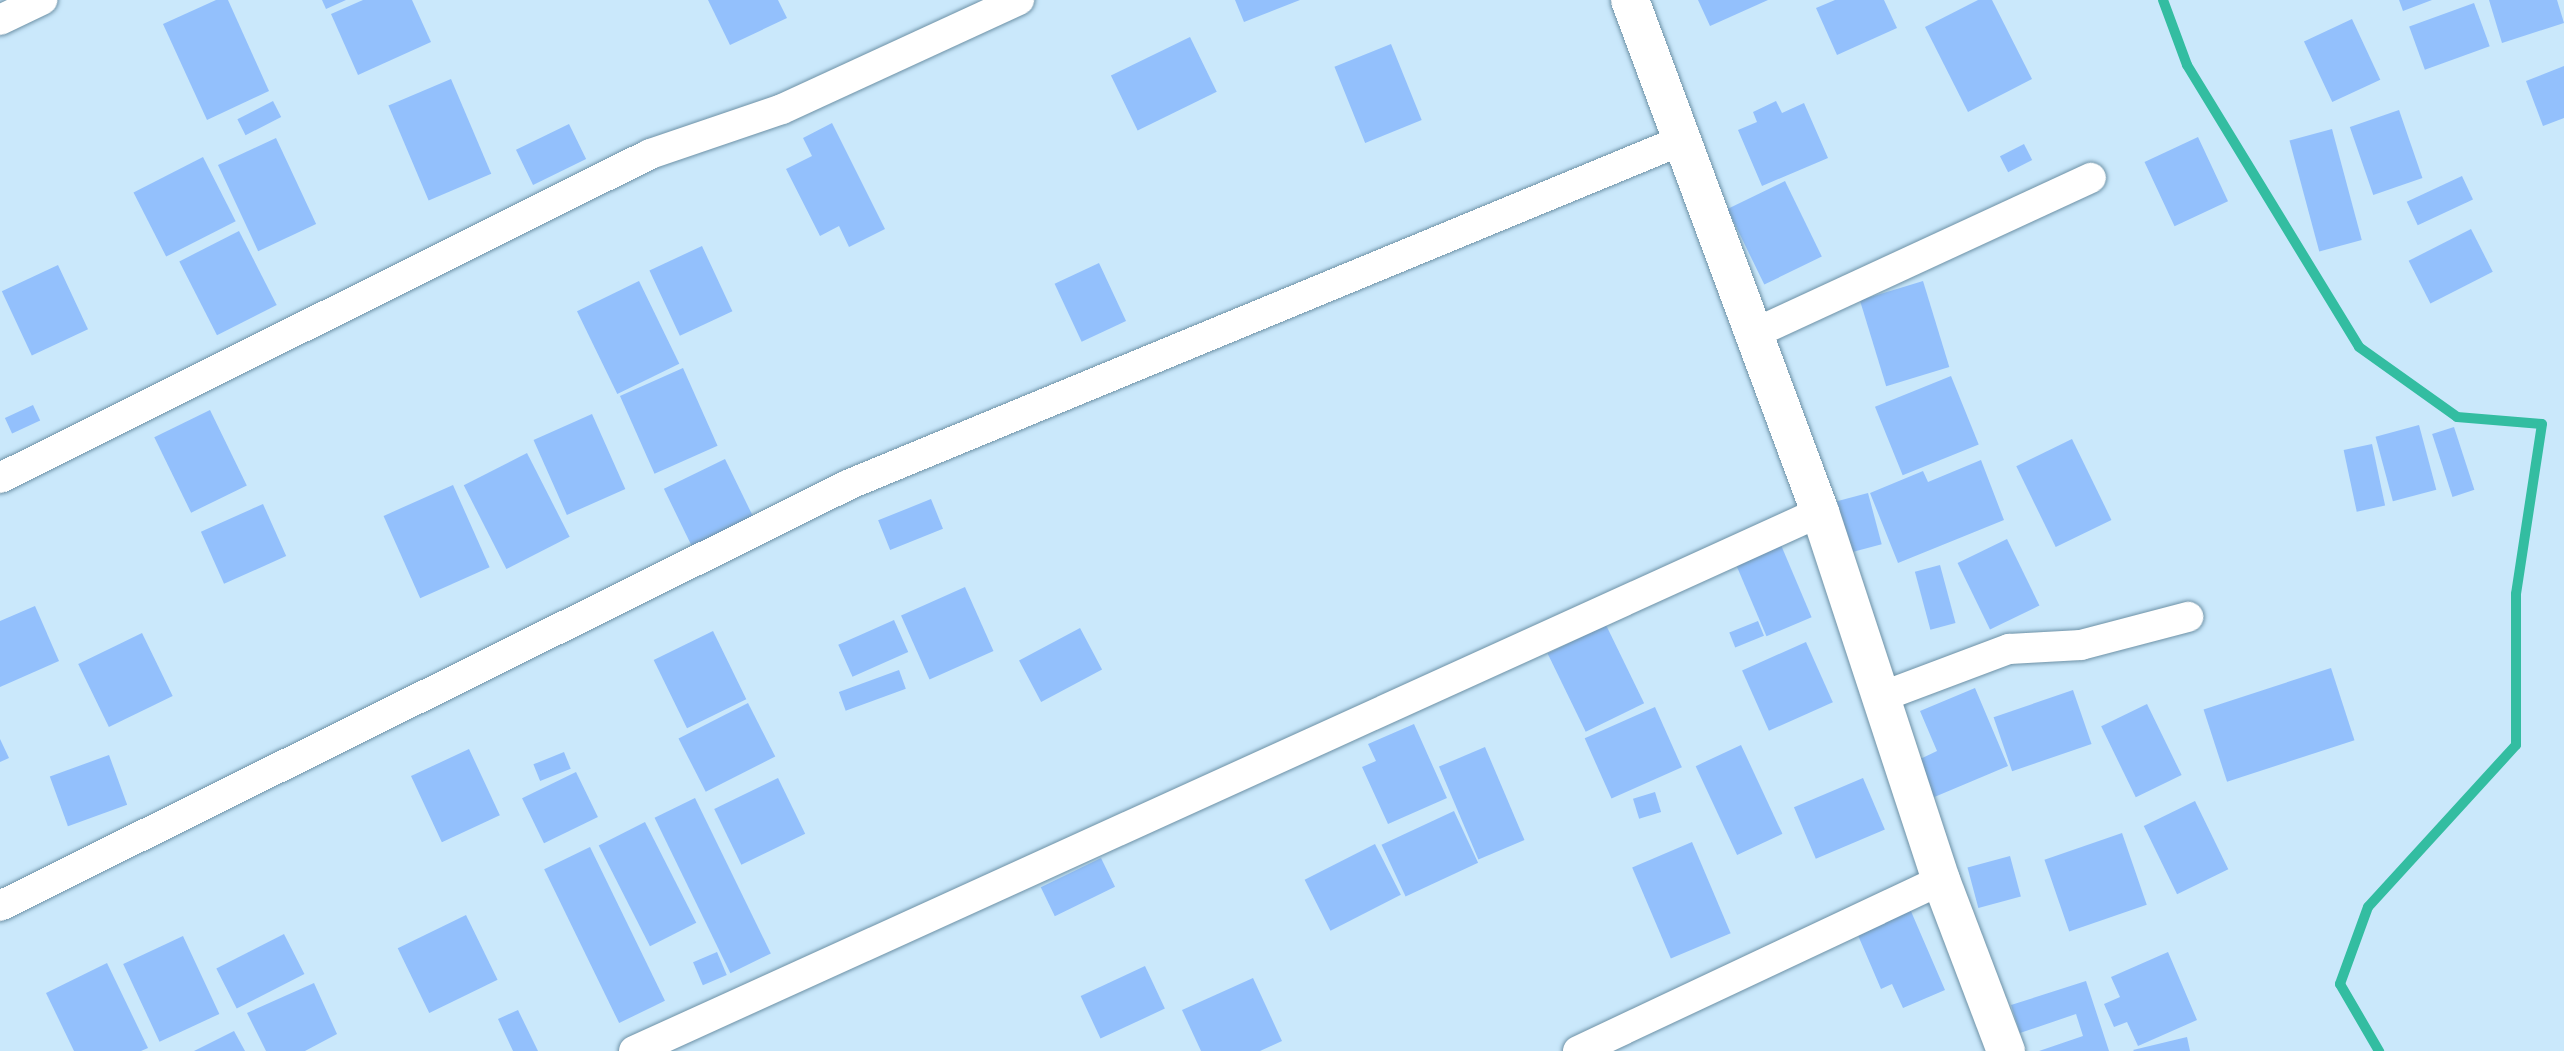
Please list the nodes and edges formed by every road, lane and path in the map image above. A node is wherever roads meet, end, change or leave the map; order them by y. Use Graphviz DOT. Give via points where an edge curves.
graph roads {
  1 [pos="42,0"];
  2 [pos="1019,0"];
  3 [pos="1630,0"];
  4 [pos="0,20"];
  5 [pos="1685,139"];
  6 [pos="2091,177"];
  7 [pos="1755,333"];
  8 [pos="0,478"];
  9 [pos="1820,512"];
  10 [pos="2188,617"];
  11 [pos="1881,696"];
  12 [pos="1941,880"];
  13 [pos="0,906"];
  14 [pos="634,1051"];
  15 [pos="1578,1051"];
  16 [pos="2006,1051"];
  1 -- 4 [label="street"];
  2 -- 8 [label="street" via="782,109 650,154"];
  3 -- 5 [label="street"];
  5 -- 7 [label="street"];
  5 -- 13 [label="street" via="850,484"];
  6 -- 7 [label="street"];
  7 -- 9 [label="street"];
  9 -- 11 [label="street"];
  9 -- 14 [label="street"];
  10 -- 11 [label="street" via="2081,645 2009,649"];
  11 -- 12 [label="street"];
  12 -- 15 [label="street"];
  12 -- 16 [label="street"];
}
